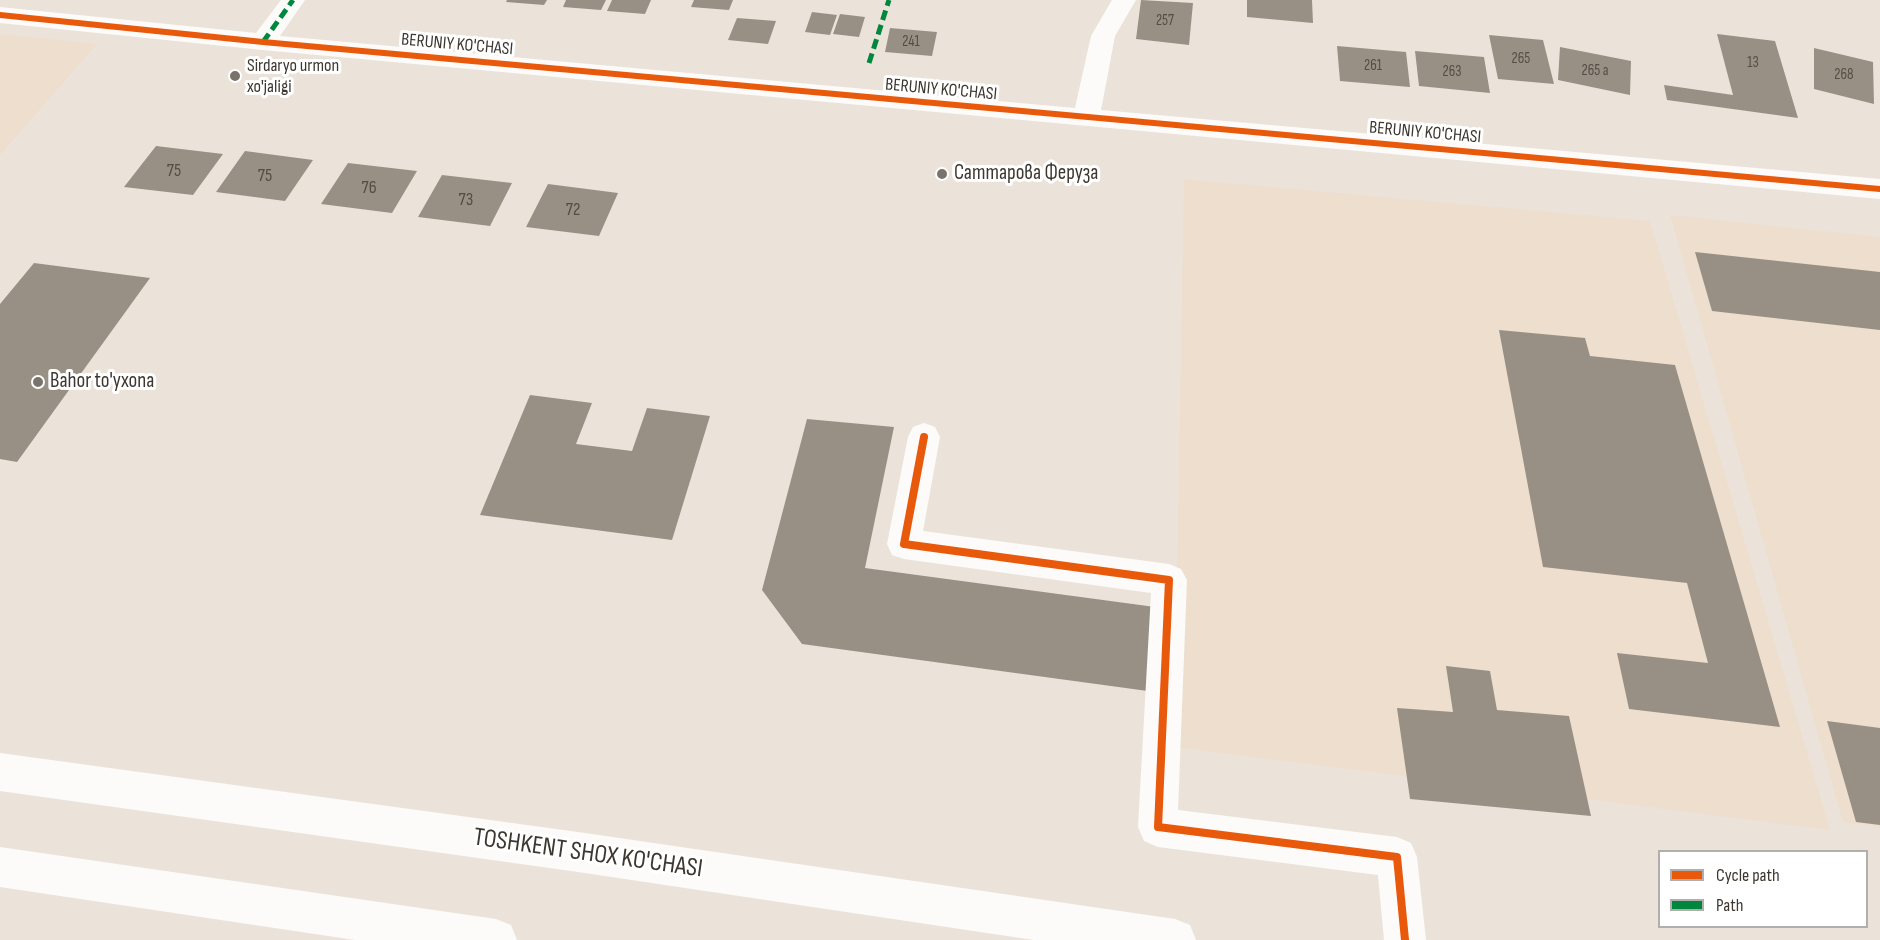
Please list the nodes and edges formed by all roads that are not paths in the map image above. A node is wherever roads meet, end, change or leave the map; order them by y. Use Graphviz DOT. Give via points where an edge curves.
graph roads {
  1 [pos="294,0"];
  2 [pos="1124,0"];
  3 [pos="0,15"];
  4 [pos="262,42"];
  5 [pos="1086,118"];
  6 [pos="1880,189"];
  7 [pos="924,437"];
  8 [pos="0,772"];
  9 [pos="0,867"];
  10 [pos="496,940"];
  11 [pos="1175,940"];
  12 [pos="1405,940"];
  1 -- 4 [label="main road"];
  2 -- 5 [label="main road" via="1103,36"];
  3 -- 4 [label="main road, BERUNIY KO'CHASI"];
  4 -- 5 [label="main road, BERUNIY KO'CHASI"];
  5 -- 6 [label="main road, BERUNIY KO'CHASI"];
  7 -- 12 [label="main road" via="904,544 1168,580 1158,827 1397,857"];
  8 -- 11 [label="main road, TOSHKENT SHOX KO'CHASI" via="589,853"];
  9 -- 10 [label="main road"];
}
